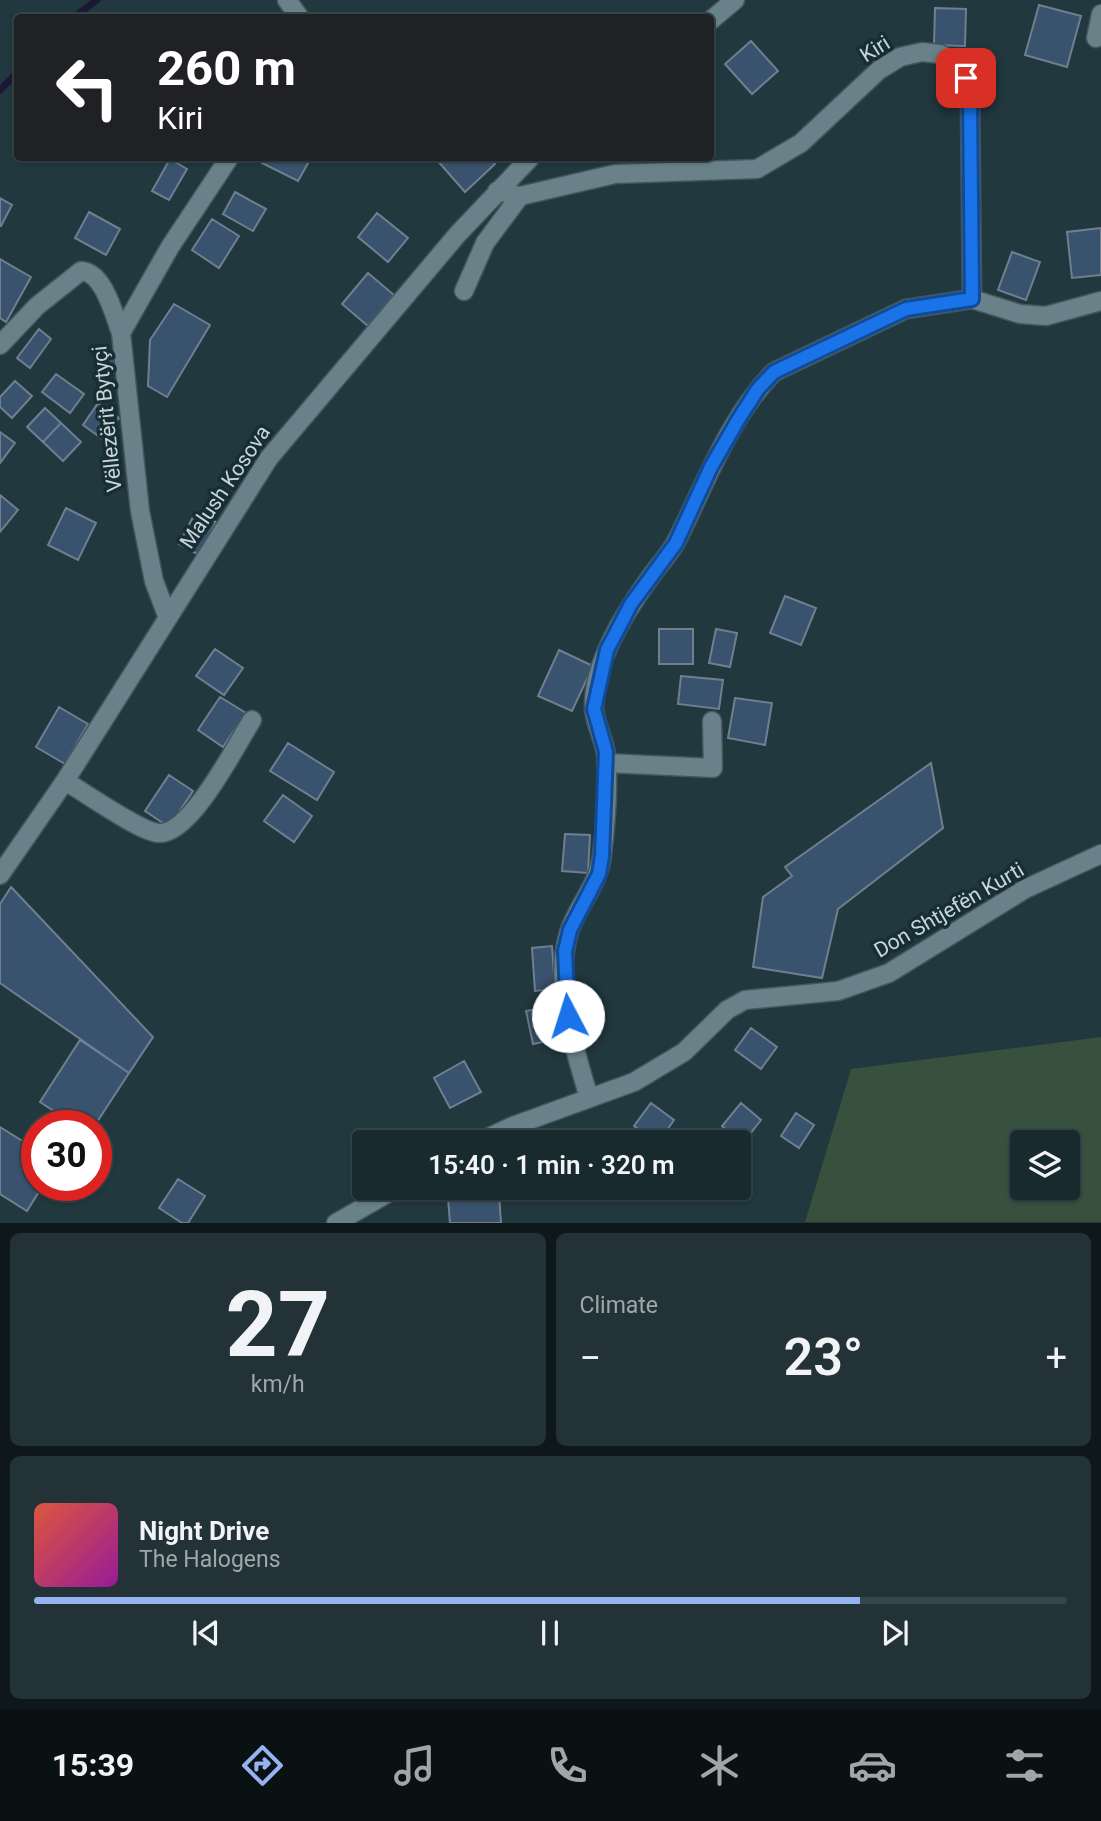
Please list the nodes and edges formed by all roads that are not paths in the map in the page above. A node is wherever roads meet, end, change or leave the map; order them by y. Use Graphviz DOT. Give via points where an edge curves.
graph roads {
  1 [pos="735,0"];
  2 [pos="714,15"];
  3 [pos="1101,15"];
  4 [pos="1096,38"];
  5 [pos="227,161"];
  6 [pos="527,161"];
  7 [pos="497,191"];
  8 [pos="520,196"];
  9 [pos="464,291"];
  10 [pos="972,299"];
  11 [pos="1101,301"];
  12 [pos="121,333"];
  13 [pos="0,345"];
  14 [pos="168,618"];
  15 [pos="252,720"];
  16 [pos="712,721"];
  17 [pos="606,762"];
  18 [pos="65,781"];
  19 [pos="1101,854"];
  20 [pos="0,875"];
  21 [pos="589,1098"];
  22 [pos="509,1130"];
  23 [pos="376,1200"];
  24 [pos="335,1223"];
  1 -- 2 [label="street"];
  3 -- 4 [label="street"];
  5 -- 12 [label="street, Vëllezërit Bytyçi"];
  6 -- 7 [label="street, Malush Kosova"];
  7 -- 8 [label="street, Kiri"];
  7 -- 14 [label="street, Malush Kosova" via="269,458"];
  8 -- 9 [label="street" via="485,243"];
  8 -- 10 [label="street, Kiri" via="615,174 757,169 801,143 879,70 911,55 940,54 956,64 966,78 970,99"];
  10 -- 11 [label="street" via="1032,316"];
  10 -- 17 [label="street" via="906,309 774,372 758,389 711,467 676,543 631,604 607,650 594,709"];
  12 -- 13 [label="street" via="100,284 91,273 81,271 37,306"];
  12 -- 14 [label="street, Vëllezërit Bytyçi" via="140,511 154,581"];
  14 -- 18 [label="street, Malush Kosova"];
  15 -- 18 [label="street" via="205,794 168,832 142,827"];
  16 -- 17 [label="street" via="713,768"];
  17 -- 21 [label="street" via="599,874 570,930 565,951 568,1016"];
  18 -- 20 [label="street, Malush Kosova"];
  19 -- 21 [label="street, Don Shtjefën Kurti" via="1025,889 889,973 838,991 745,1000 727,1010 660,1069"];
  21 -- 22 [label="street, Don Shtjefën Kurti"];
  23 -- 24 [label="street"];
}
